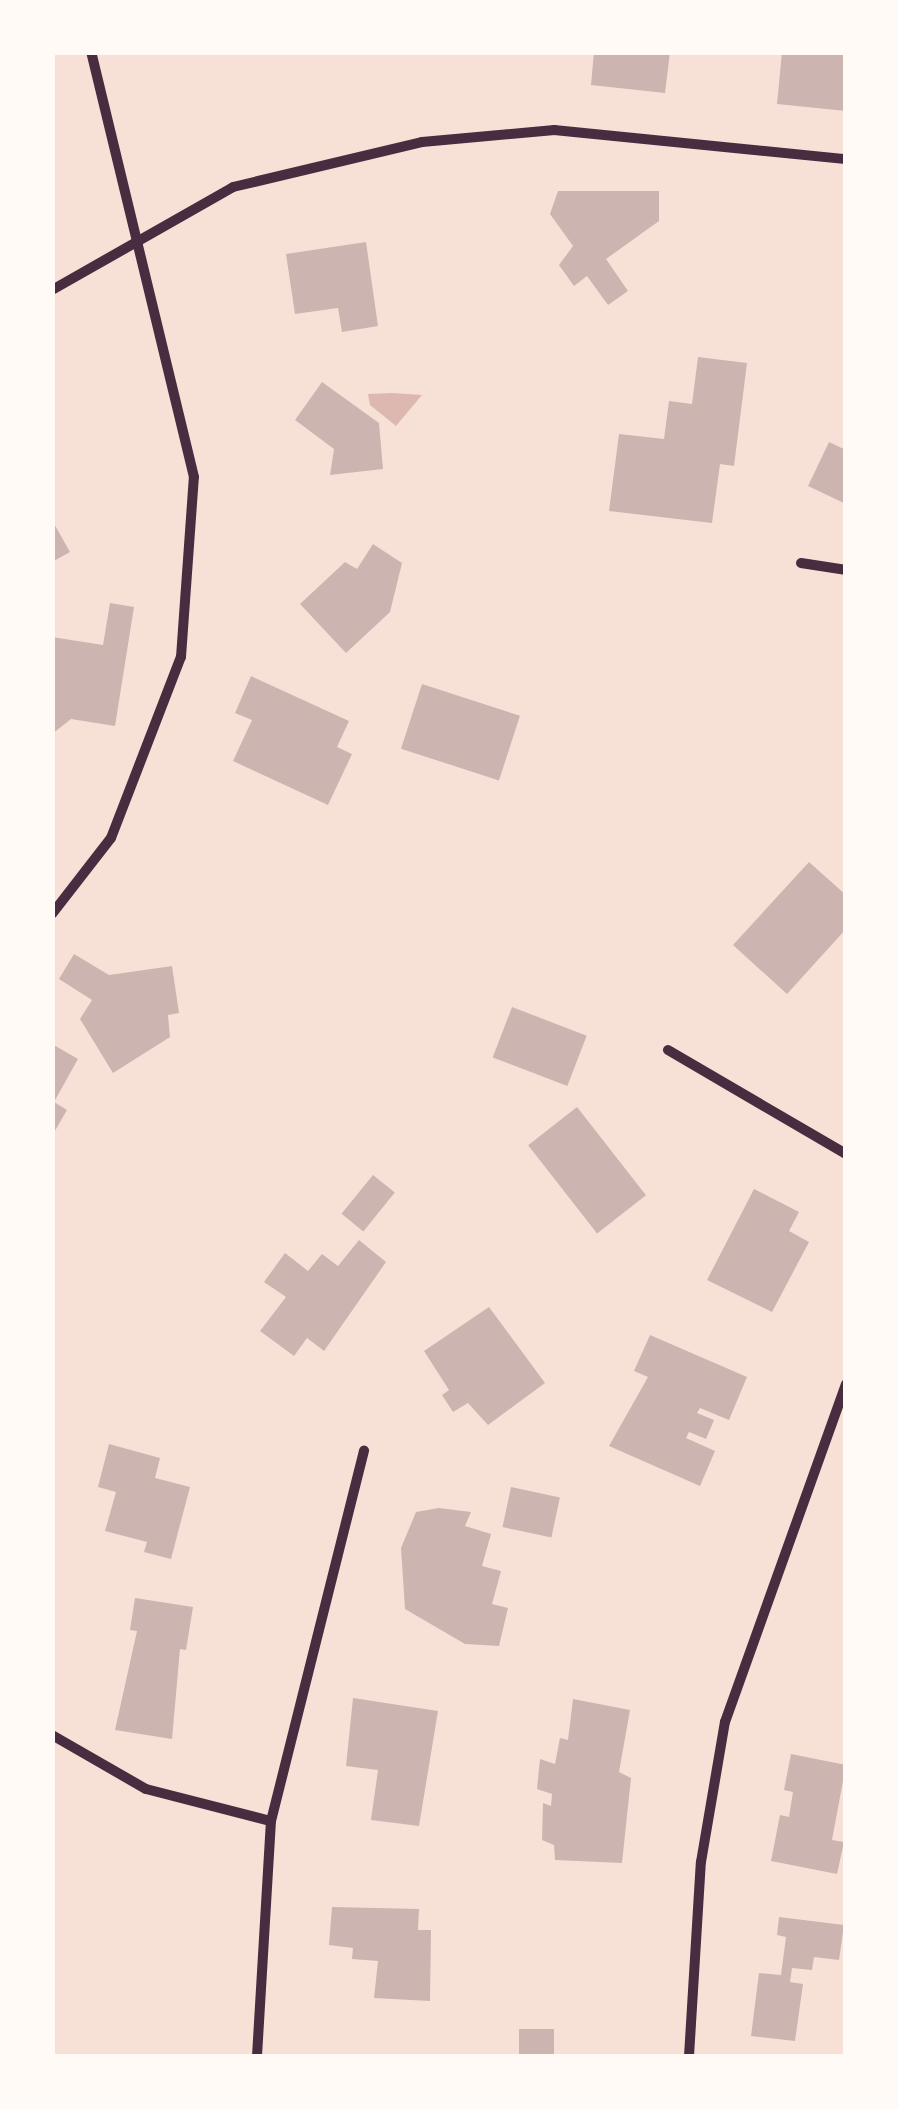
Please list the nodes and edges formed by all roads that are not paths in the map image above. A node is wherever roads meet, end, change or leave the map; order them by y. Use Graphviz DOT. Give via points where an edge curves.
graph roads {
  1 [pos="91,52"];
  2 [pos="846,158"];
  3 [pos="140,238"];
  4 [pos="52,290"];
  5 [pos="801,563"];
  6 [pos="846,570"];
  7 [pos="52,914"];
  8 [pos="668,1050"];
  9 [pos="846,1154"];
  10 [pos="846,1384"];
  11 [pos="364,1451"];
  12 [pos="52,1735"];
  13 [pos="271,1821"];
  14 [pos="257,2056"];
  15 [pos="689,2056"];
  1 -- 3 [label="street"];
  2 -- 3 [label="street" via="554,130 422,142 233,186"];
  3 -- 4 [label="street"];
  3 -- 7 [label="street" via="194,477 182,658 111,838"];
  5 -- 6 [label="street"];
  8 -- 9 [label="street"];
  10 -- 15 [label="street" via="725,1722 701,1862"];
  11 -- 13 [label="street"];
  12 -- 13 [label="street" via="146,1789"];
  13 -- 14 [label="street"];
}
